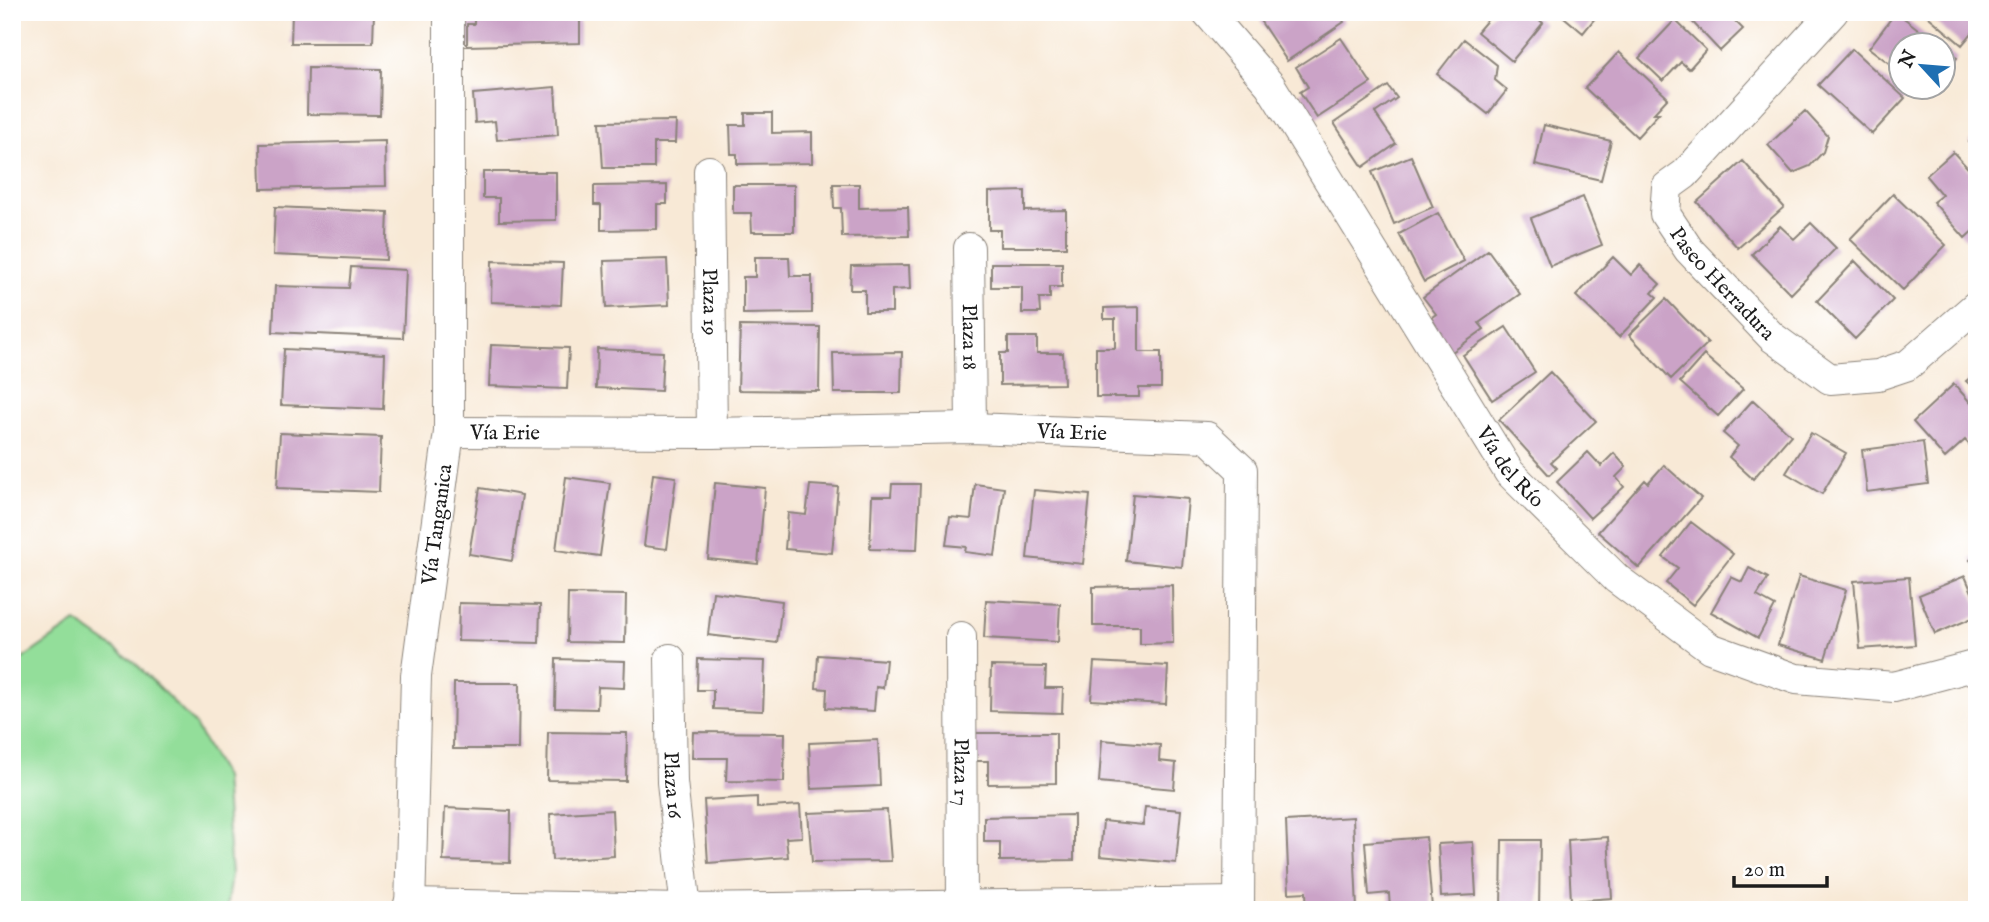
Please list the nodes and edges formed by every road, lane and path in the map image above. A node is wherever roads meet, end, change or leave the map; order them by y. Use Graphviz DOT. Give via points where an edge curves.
graph roads {
  1 [pos="449,12"];
  2 [pos="1207,12"];
  3 [pos="1833,12"];
  4 [pos="709,171"];
  5 [pos="969,248"];
  6 [pos="1977,304"];
  7 [pos="971,428"];
  8 [pos="449,432"];
  9 [pos="712,433"];
  10 [pos="961,637"];
  11 [pos="670,659"];
  12 [pos="1977,665"];
  13 [pos="1239,906"];
  14 [pos="410,907"];
  15 [pos="962,908"];
  16 [pos="686,910"];
  1 -- 8 [label="street, Vía Tanganica"];
  2 -- 12 [label="street, Vía del Río" via="1270,85 1509,472 1617,579 1710,648 1796,679 1894,687"];
  3 -- 6 [label="street, Paseo Herradura" via="1685,174 1667,187 1665,214 1689,250 1772,337 1830,379 1878,375 1908,365"];
  4 -- 9 [label="street, Plaza 19"];
  5 -- 7 [label="street, Plaza 18"];
  7 -- 9 [label="street, Vía Erie"];
  7 -- 13 [label="street, Vía Erie" via="1207,437 1242,470"];
  8 -- 9 [label="street, Vía Erie"];
  8 -- 14 [label="street, Vía Tanganica" via="416,676"];
  10 -- 15 [label="street, Plaza 17"];
  11 -- 16 [label="street, Plaza 16" via="672,782"];
  13 -- 15 [label="street"];
  14 -- 16 [label="street"];
  15 -- 16 [label="street"];
}
